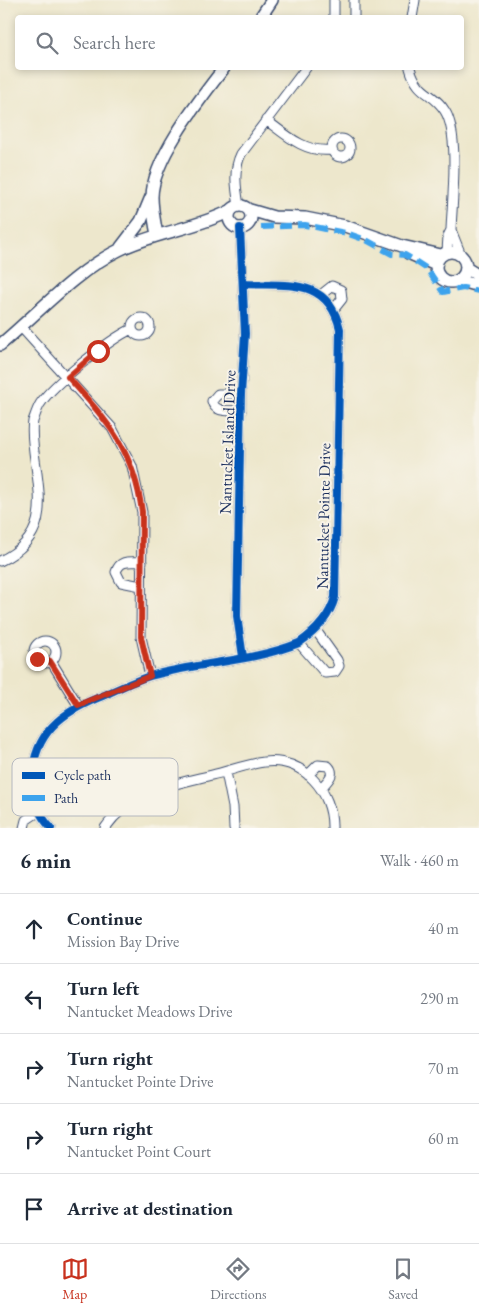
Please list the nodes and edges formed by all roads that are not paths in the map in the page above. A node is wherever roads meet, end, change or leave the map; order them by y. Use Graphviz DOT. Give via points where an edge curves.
graph roads {
  1 [pos="272,0"];
  2 [pos="334,0"];
  3 [pos="354,0"];
  4 [pos="415,0"];
  5 [pos="262,15"];
  6 [pos="334,15"];
  7 [pos="354,15"];
  8 [pos="412,15"];
  9 [pos="223,70"];
  10 [pos="304,70"];
  11 [pos="411,70"];
  12 [pos="266,120"];
  13 [pos="331,150"];
  14 [pos="152,196"];
  15 [pos="234,208"];
  16 [pos="250,210"];
  17 [pos="274,216"];
  18 [pos="208,222"];
  19 [pos="240,225"];
  20 [pos="451,230"];
  21 [pos="156,235"];
  22 [pos="119,250"];
  23 [pos="461,255"];
  24 [pos="441,258"];
  25 [pos="466,268"];
  26 [pos="479,276"];
  27 [pos="458,280"];
  28 [pos="244,284"];
  29 [pos="479,286"];
  30 [pos="322,294"];
  31 [pos="334,309"];
  32 [pos="21,327"];
  33 [pos="132,329"];
  34 [pos="0,345"];
  35 [pos="68,377"];
  36 [pos="242,394"];
  37 [pos="241,411"];
  38 [pos="0,561"];
  39 [pos="142,562"];
  40 [pos="141,586"];
  41 [pos="315,629"];
  42 [pos="299,643"];
  43 [pos="243,657"];
  44 [pos="50,661"];
  45 [pos="150,676"];
  46 [pos="78,705"];
  47 [pos="35,758"];
  48 [pos="226,772"];
  49 [pos="308,775"];
  50 [pos="178,783"];
  51 [pos="322,787"];
  52 [pos="32,816"];
  53 [pos="41,816"];
  54 [pos="115,816"];
  55 [pos="24,828"];
  56 [pos="49,828"];
  57 [pos="105,828"];
  58 [pos="234,828"];
  59 [pos="332,828"];
  1 -- 5 [label="street"];
  2 -- 6 [label="street"];
  3 -- 7 [label="street"];
  4 -- 8 [label="street"];
  9 -- 14 [label="street" via="173,141 162,162"];
  10 -- 12 [label="street"];
  11 -- 20 [label="street" via="418,88 438,103 449,122 453,148"];
  12 -- 13 [label="street" via="312,150"];
  12 -- 15 [label="street" via="237,162"];
  14 -- 21 [label="street"];
  14 -- 22 [label="street" via="141,222"];
  15 -- 16 [label="street"];
  15 -- 18 [label="street"];
  15 -- 19 [label="street" via="229,218"];
  16 -- 17 [label="street"];
  16 -- 19 [label="street"];
  17 -- 19 [label="street"];
  17 -- 24 [label="street" via="345,226 402,246 410,254"];
  18 -- 19 [label="street"];
  18 -- 21 [label="street"];
  19 -- 28 [label="street, Nantucket Island Drive"];
  20 -- 23 [label="street"];
  20 -- 24 [label="street"];
  21 -- 22 [label="street"];
  22 -- 32 [label="street" via="80,276"];
  23 -- 24 [label="street" via="453,252"];
  23 -- 25 [label="street"];
  24 -- 27 [label="street" via="436,270 443,279"];
  25 -- 26 [label="street"];
  25 -- 27 [label="street"];
  27 -- 29 [label="street"];
  28 -- 30 [label="street" via="298,286"];
  28 -- 36 [label="street, Nantucket Island Drive"];
  30 -- 31 [label="street, Nantucket Pointe Drive"];
  30 -- 31 [label="street" via="332,286 342,290 342,299"];
  31 -- 41 [label="street, Nantucket Pointe Drive" via="340,329 335,597 330,610"];
  32 -- 34 [label="street"];
  32 -- 35 [label="street"];
  33 -- 35 [label="street" via="106,345"];
  35 -- 38 [label="street" via="40,404 34,421 32,431 40,512 37,525 24,545"];
  35 -- 39 [label="street" via="112,428 132,466 142,512"];
  36 -- 37 [label="street, Nantucket Island Drive"];
  36 -- 37 [label="street" via="218,394 212,401 218,410"];
  37 -- 43 [label="street, Nantucket Island Drive" via="236,616"];
  39 -- 40 [label="street"];
  39 -- 40 [label="street" via="124,562 116,572 121,582"];
  40 -- 45 [label="street" via="141,637"];
  41 -- 42 [label="street, Nantucket Pointe Drive"];
  41 -- 42 [label="street" via="337,660 336,672 325,673"];
  42 -- 43 [label="street, Nantucket Pointe Drive"];
  43 -- 45 [label="street, Nantucket Pointe Drive"];
  44 -- 46 [label="street"];
  45 -- 46 [label="street, Nantucket Pointe Drive"];
  46 -- 47 [label="street, Nantucket Pointe Drive" via="59,718 42,740"];
  48 -- 49 [label="street" via="275,762 296,767"];
  48 -- 50 [label="street"];
  48 -- 58 [label="street"];
  49 -- 51 [label="street"];
  49 -- 51 [label="street" via="318,765 328,766 331,777"];
  51 -- 59 [label="street" via="331,813"];
  52 -- 55 [label="street" via="26,820"];
  53 -- 56 [label="street, Nantucket Pointe Drive"];
  54 -- 57 [label="street"];
}
